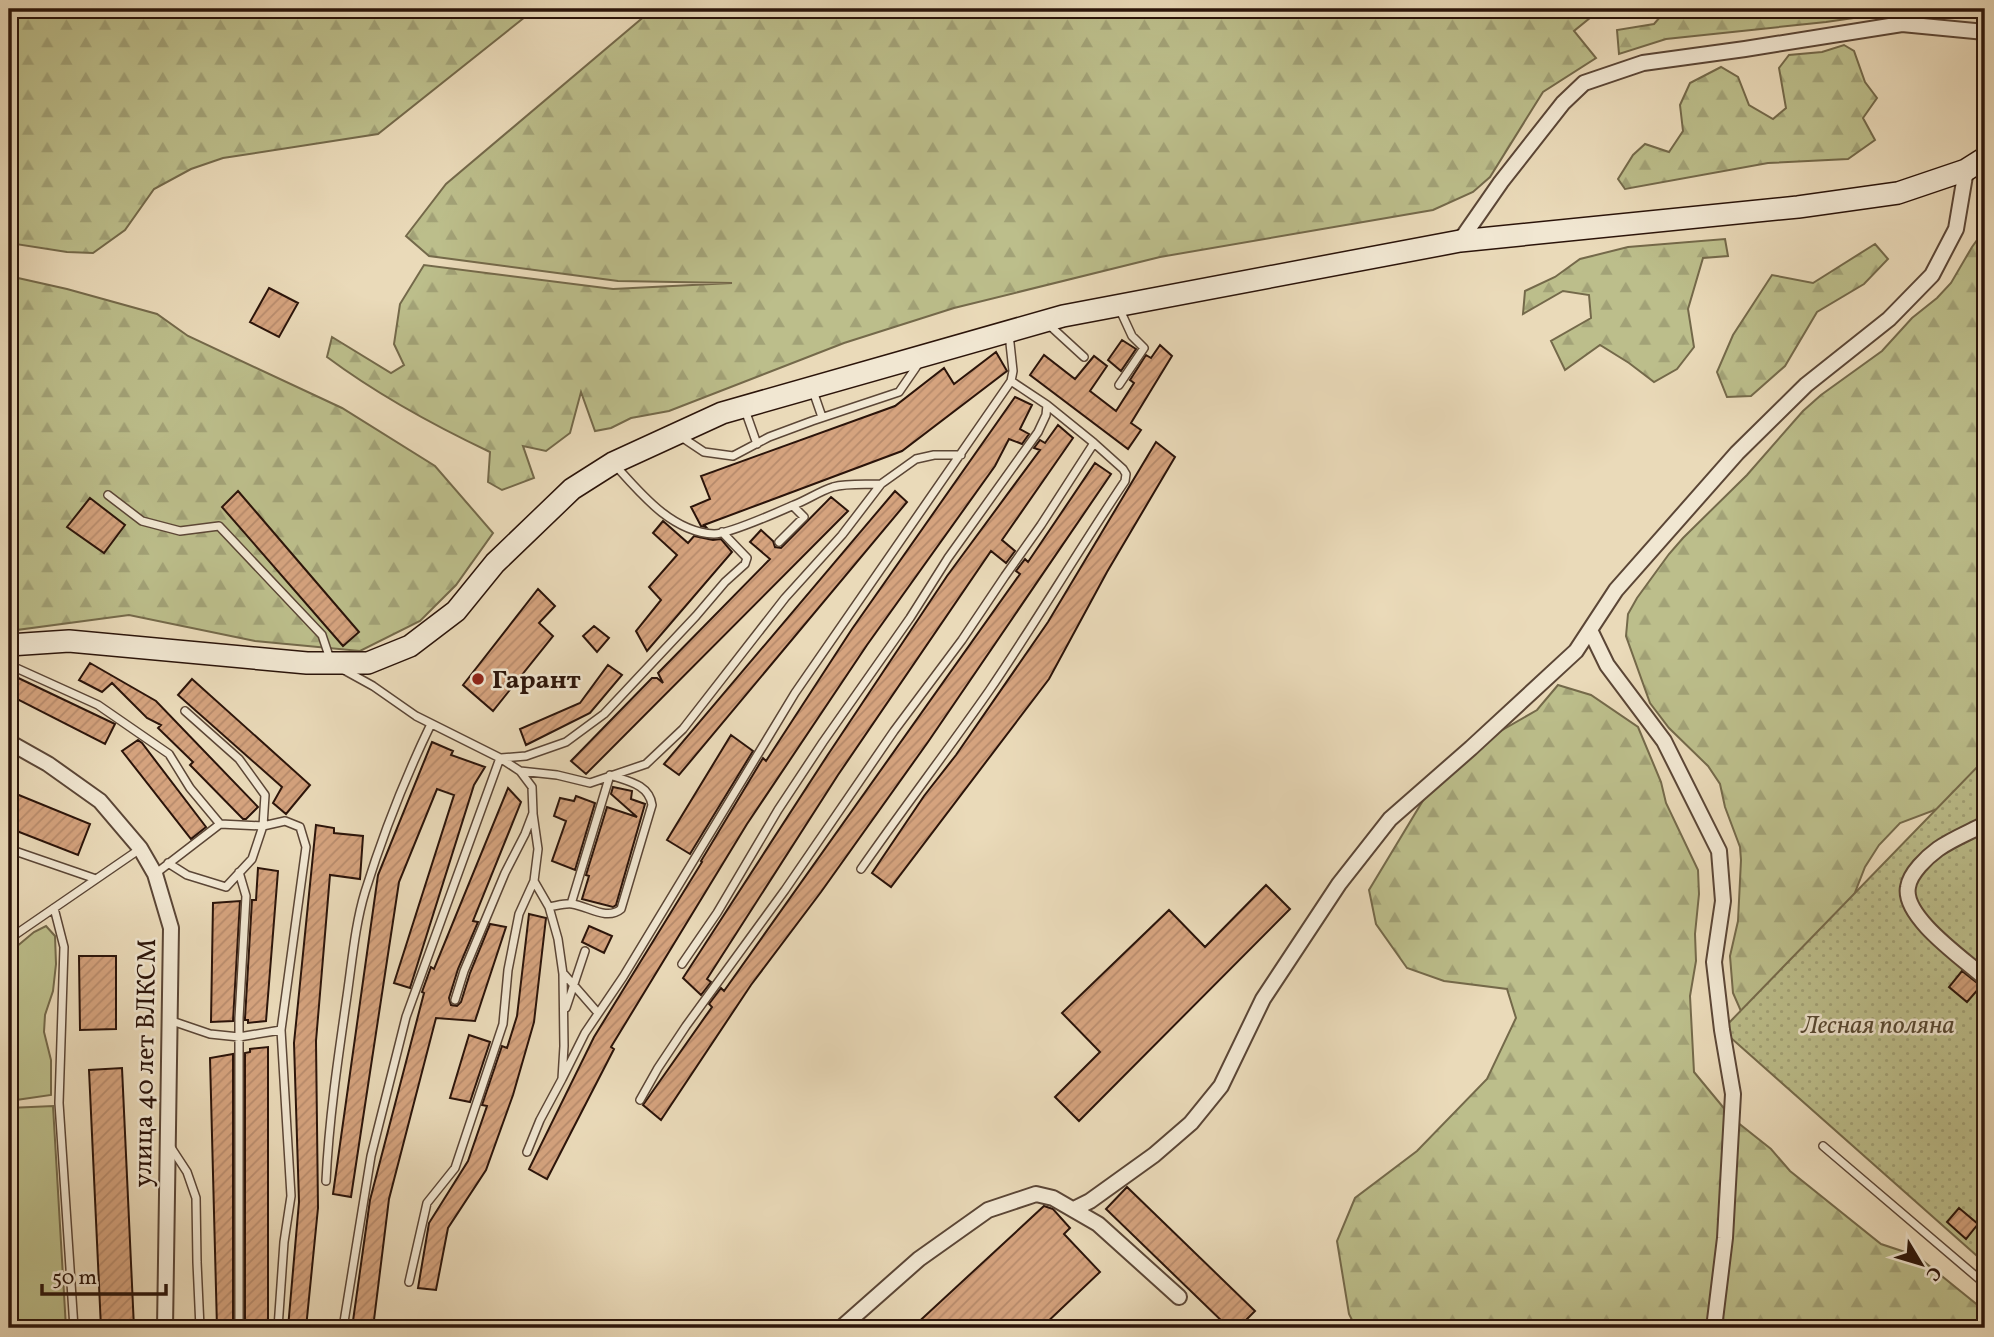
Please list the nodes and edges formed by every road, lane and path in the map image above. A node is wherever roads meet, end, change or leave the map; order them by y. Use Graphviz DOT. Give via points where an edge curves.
graph roads {
  1 [pos="1985,32"];
  2 [pos="1985,158"];
  3 [pos="1966,170"];
  4 [pos="1461,241"];
  5 [pos="1118,306"];
  6 [pos="1045,321"];
  7 [pos="1009,331"];
  8 [pos="922,356"];
  9 [pos="1084,357"];
  10 [pos="1011,381"];
  11 [pos="1119,385"];
  12 [pos="811,388"];
  13 [pos="1047,405"];
  14 [pos="744,407"];
  15 [pos="822,417"];
  16 [pos="677,434"];
  17 [pos="757,443"];
  18 [pos="1094,443"];
  19 [pos="961,455"];
  20 [pos="613,463"];
  21 [pos="881,484"];
  22 [pos="108,495"];
  23 [pos="793,506"];
  24 [pos="722,532"];
  25 [pos="779,542"];
  26 [pos="1590,630"];
  27 [pos="9,645"];
  28 [pos="331,663"];
  29 [pos="9,670"];
  30 [pos="185,711"];
  31 [pos="431,724"];
  32 [pos="9,742"];
  33 [pos="500,758"];
  34 [pos="520,772"];
  35 [pos="610,775"];
  36 [pos="533,813"];
  37 [pos="220,824"];
  38 [pos="1985,824"];
  39 [pos="263,826"];
  40 [pos="140,848"];
  41 [pos="9,849"];
  42 [pos="168,863"];
  43 [pos="861,869"];
  44 [pos="239,872"];
  45 [pos="155,874"];
  46 [pos="96,879"];
  47 [pos="534,881"];
  48 [pos="570,904"];
  49 [pos="549,907"];
  50 [pos="54,908"];
  51 [pos="9,939"];
  52 [pos="586,951"];
  53 [pos="682,964"];
  54 [pos="563,974"];
  55 [pos="1985,978"];
  56 [pos="575,986"];
  57 [pos="455,1000"];
  58 [pos="565,1012"];
  59 [pos="598,1013"];
  60 [pos="169,1020"];
  61 [pos="281,1030"];
  62 [pos="239,1037"];
  63 [pos="562,1079"];
  64 [pos="640,1100"];
  65 [pos="167,1142"];
  66 [pos="1824,1146"];
  67 [pos="527,1152"];
  68 [pos="326,1181"];
  69 [pos="1074,1209"];
  70 [pos="409,1282"];
  71 [pos="1985,1284"];
  72 [pos="1179,1297"];
  73 [pos="74,1328"];
  74 [pos="165,1328"];
  75 [pos="200,1328"];
  76 [pos="239,1328"];
  77 [pos="278,1328"];
  78 [pos="343,1328"];
  79 [pos="841,1328"];
  80 [pos="1714,1328"];
  1 -- 4 [label="street" via="1902,24 1643,63 1584,83 1501,182"];
  2 -- 3 [label="street"];
  3 -- 4 [label="street" via="1898,193"];
  3 -- 26 [label="street" via="1956,229 1932,275 1889,319 1806,385 1737,453 1616,590"];
  4 -- 5 [label="street"];
  5 -- 6 [label="street"];
  5 -- 11 [label="lane" via="1144,348"];
  6 -- 7 [label="street"];
  6 -- 9 [label="lane"];
  7 -- 8 [label="street"];
  7 -- 10 [label="lane"];
  8 -- 12 [label="street"];
  8 -- 15 [label="lane" via="899,392"];
  10 -- 13 [label="lane"];
  10 -- 19 [label="lane"];
  12 -- 14 [label="street"];
  12 -- 15 [label="lane"];
  13 -- 18 [label="lane"];
  13 -- 53 [label="lane" via="1038,432 823,742 718,914"];
  14 -- 16 [label="street"];
  14 -- 17 [label="lane"];
  15 -- 17 [label="lane"];
  16 -- 17 [label="lane" via="705,453 733,456"];
  16 -- 20 [label="street"];
  18 -- 43 [label="lane" via="1123,469 1125,481 994,683"];
  18 -- 64 [label="lane" via="962,640 685,1027"];
  19 -- 21 [label="lane" via="916,459"];
  19 -- 59 [label="lane" via="795,693"];
  20 -- 24 [label="lane" via="668,517 693,530"];
  20 -- 28 [label="street" via="572,489 495,563 456,611 410,646 368,663"];
  21 -- 23 [label="lane" via="834,487"];
  21 -- 35 [label="lane" via="683,729 646,764"];
  22 -- 28 [label="lane" via="142,521 180,531 219,526 322,635"];
  23 -- 24 [label="lane"];
  23 -- 25 [label="lane" via="804,517"];
  24 -- 33 [label="lane" via="747,558 745,564 604,714 566,742 526,756"];
  26 -- 69 [label="street" via="1576,651 1390,819 1293,953 1263,999 1221,1086 1191,1123 1154,1155"];
  26 -- 80 [label="street" via="1607,665 1664,741 1719,851 1723,901 1714,962 1733,1094 1726,1238"];
  27 -- 28 [label="street" via="69,640"];
  28 -- 31 [label="lane"];
  29 -- 37 [label="lane" via="14,667 98,705 169,754"];
  30 -- 39 [label="lane" via="239,760 265,795"];
  31 -- 33 [label="lane"];
  31 -- 68 [label="lane" via="407,776 365,894 341,1040"];
  32 -- 40 [label="street, улица 40 лет ВЛКСМ" via="100,801"];
  33 -- 34 [label="lane"];
  33 -- 78 [label="lane" via="406,1017 371,1156"];
  34 -- 35 [label="lane" via="590,783"];
  34 -- 36 [label="lane" via="532,787"];
  35 -- 48 [label="lane"];
  35 -- 48 [label="lane" via="645,788 651,797 638,855 616,913"];
  36 -- 47 [label="lane" via="538,849"];
  36 -- 57 [label="lane"];
  37 -- 39 [label="lane"];
  37 -- 42 [label="lane"];
  38 -- 55 [label="street" via="1938,849 1908,886 1909,904 1922,923"];
  39 -- 44 [label="lane" via="251,859"];
  39 -- 61 [label="lane" via="285,821 300,827 306,847"];
  40 -- 45 [label="street, улица 40 лет ВЛКСМ"];
  40 -- 46 [label="lane"];
  41 -- 46 [label="lane"];
  42 -- 44 [label="lane" via="187,875 226,887"];
  42 -- 45 [label="lane"];
  44 -- 62 [label="lane" via="246,896"];
  45 -- 60 [label="street, улица 40 лет ВЛКСМ" via="171,928"];
  46 -- 50 [label="lane"];
  47 -- 49 [label="lane"];
  47 -- 70 [label="lane" via="519,914 503,1024 455,1168 427,1203"];
  48 -- 49 [label="lane"];
  49 -- 54 [label="lane"];
  50 -- 51 [label="lane"];
  50 -- 73 [label="lane" via="64,947 59,1103"];
  52 -- 56 [label="lane"];
  54 -- 56 [label="lane"];
  54 -- 58 [label="lane"];
  56 -- 58 [label="lane"];
  56 -- 59 [label="lane"];
  58 -- 63 [label="lane"];
  59 -- 63 [label="lane"];
  60 -- 62 [label="lane" via="210,1034"];
  60 -- 65 [label="street, улица 40 лет ВЛКСМ"];
  61 -- 62 [label="lane"];
  61 -- 77 [label="lane" via="291,1196"];
  62 -- 76 [label="lane"];
  63 -- 67 [label="lane"];
  65 -- 74 [label="street, улица 40 лет ВЛКСМ"];
  65 -- 75 [label="lane" via="187,1172 196,1198"];
  66 -- 71 [label="lane"];
  69 -- 72 [label="street" via="1098,1224"];
  69 -- 79 [label="street" via="1035,1194 988,1210 919,1259"];
}
